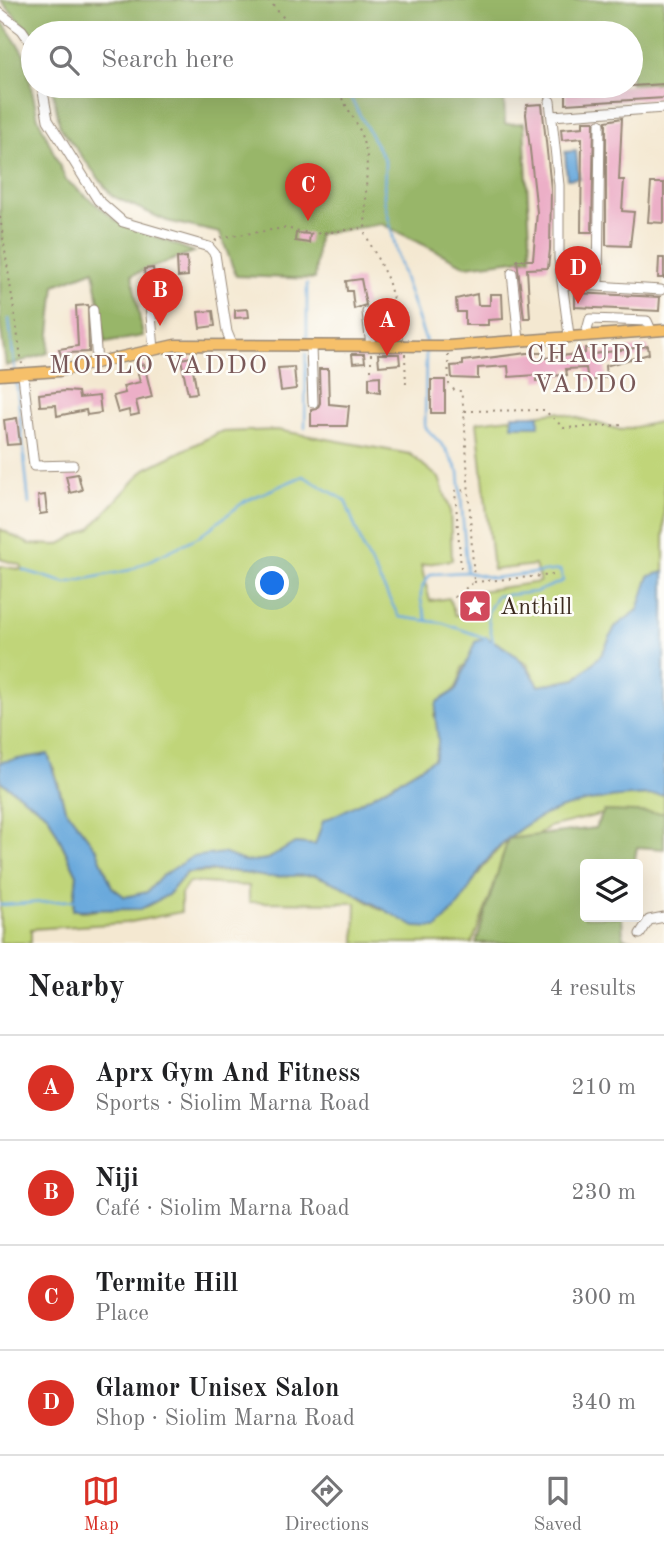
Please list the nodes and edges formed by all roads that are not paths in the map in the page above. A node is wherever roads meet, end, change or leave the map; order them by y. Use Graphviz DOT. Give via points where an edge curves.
graph roads {
  1 [pos="0,13"];
  2 [pos="21,29"];
  3 [pos="44,98"];
  4 [pos="550,101"];
  5 [pos="664,108"];
  6 [pos="552,116"];
  7 [pos="600,124"];
  8 [pos="512,273"];
  9 [pos="563,285"];
  10 [pos="598,286"];
  11 [pos="661,290"];
  12 [pos="150,303"];
  13 [pos="93,310"];
  14 [pos="367,312"];
  15 [pos="664,330"];
  16 [pos="569,335"];
  17 [pos="519,340"];
  18 [pos="232,344"];
  19 [pos="311,346"];
  20 [pos="371,346"];
  21 [pos="154,350"];
  22 [pos="97,363"];
  23 [pos="0,375"];
  24 [pos="23,376"];
  25 [pos="313,403"];
  26 [pos="73,464"];
  27 [pos="664,917"];
  28 [pos="640,934"];
  1 -- 2 [label="street"];
  3 -- 18 [label="street" via="48,120 98,200 123,222 209,247 215,254"];
  4 -- 6 [label="street"];
  5 -- 6 [label="street"];
  6 -- 9 [label="street"];
  7 -- 10 [label="street"];
  8 -- 17 [label="street"];
  9 -- 10 [label="street"];
  9 -- 16 [label="street"];
  10 -- 11 [label="street"];
  12 -- 21 [label="street"];
  13 -- 22 [label="street"];
  14 -- 20 [label="street"];
  15 -- 16 [label="main road"];
  16 -- 17 [label="main road"];
  17 -- 20 [label="main road"];
  18 -- 19 [label="main road"];
  18 -- 21 [label="main road"];
  19 -- 20 [label="main road"];
  19 -- 25 [label="street"];
  21 -- 22 [label="main road"];
  22 -- 24 [label="main road"];
  23 -- 24 [label="main road"];
  24 -- 26 [label="street" via="34,466"];
  27 -- 28 [label="street" via="649,920"];
}
